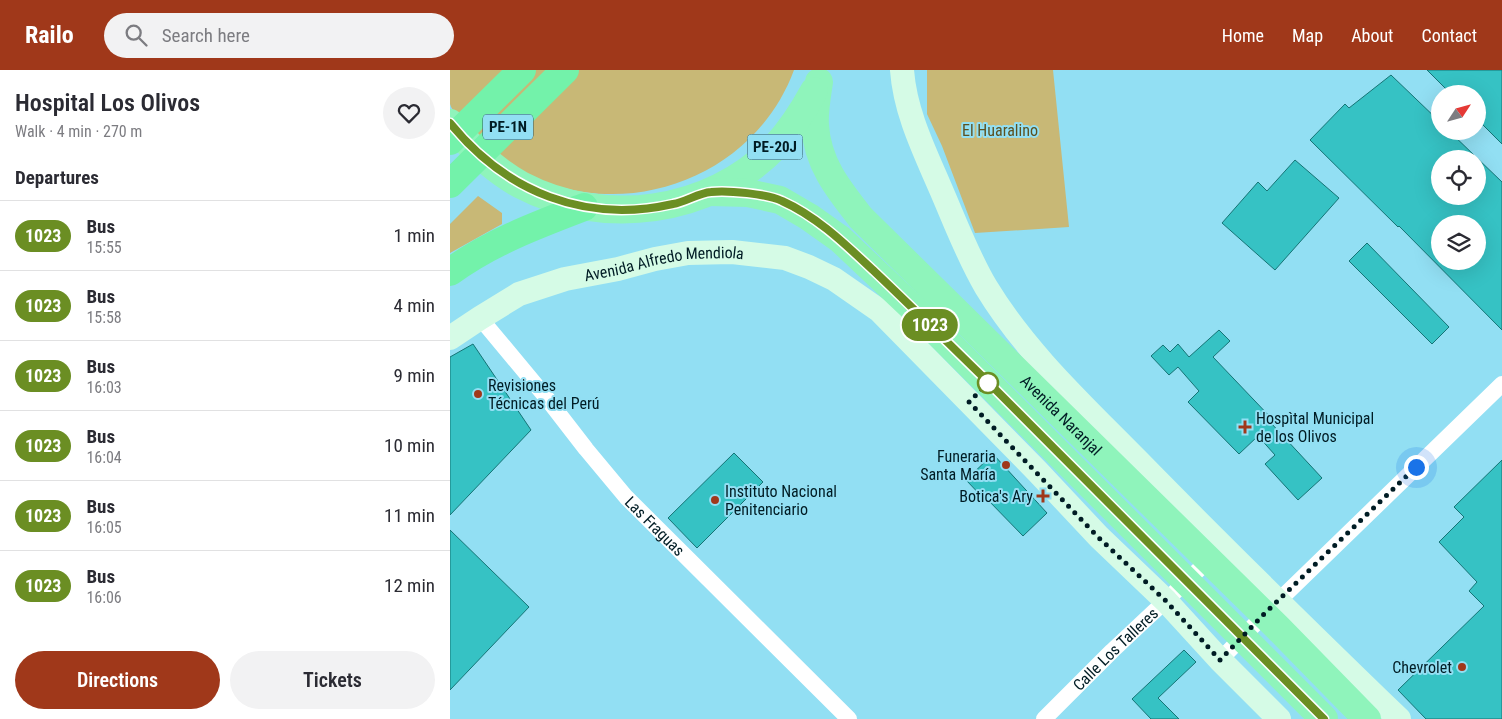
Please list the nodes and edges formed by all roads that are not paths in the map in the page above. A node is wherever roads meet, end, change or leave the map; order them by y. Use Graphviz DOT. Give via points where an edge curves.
graph roads {
  1 [pos="522,70"];
  2 [pos="565,70"];
  3 [pos="902,70"];
  4 [pos="821,76"];
  5 [pos="450,123"];
  6 [pos="450,141"];
  7 [pos="450,184"];
  8 [pos="710,192"];
  9 [pos="584,207"];
  10 [pos="450,272"];
  11 [pos="480,318"];
  12 [pos="450,338"];
  13 [pos="1502,384"];
  14 [pos="1118,455"];
  15 [pos="1209,560"];
  16 [pos="1186,582"];
  17 [pos="1166,601"];
  18 [pos="1271,608"];
  19 [pos="1242,637"];
  20 [pos="1220,660"];
  21 [pos="848,719"];
  22 [pos="1044,719"];
  23 [pos="1279,719"];
  24 [pos="1324,719"];
  25 [pos="1367,719"];
  26 [pos="1399,719"];
  1 -- 6 [label="highway, PE-1N"];
  2 -- 7 [label="highway, PE-1N"];
  3 -- 14 [label="main road, Avenida Naranjal" via="903,87 924,152 986,287 1018,332 1079,402"];
  4 -- 8 [label="highway, PE-20J" via="800,117 774,147 744,173"];
  4 -- 14 [label="highway, Avenida Naranjal / PE-20J" via="814,124 821,158 839,190 861,218"];
  5 -- 9 [label="highway, PE-20J" via="492,166 521,185"];
  8 -- 9 [label="highway, PE-20J" via="675,204 639,210"];
  8 -- 16 [label="highway, Avenida Naranjal / PE-20J" via="748,193 780,200 840,239"];
  9 -- 10 [label="highway" via="508,237"];
  11 -- 12 [label="main road, Avenida Alfredo Mendiola"];
  11 -- 17 [label="main road, Avenida Alfredo Mendiola" via="519,294 565,279 688,253 732,252 786,258 810,267 834,279 880,311 1098,537"];
  11 -- 21 [label="street, Las Fraguas" via="626,497"];
  13 -- 18 [label="street"];
  14 -- 15 [label="highway, Avenida Naranjal / PE-20J"];
  14 -- 18 [label="main road, Avenida Naranjal"];
  15 -- 16 [label="street, Calle Los Talleres"];
  15 -- 18 [label="highway, Avenida Naranjal / PE-20J"];
  16 -- 17 [label="street, Calle Los Talleres"];
  16 -- 19 [label="highway, Avenida Naranjal / PE-20J"];
  17 -- 20 [label="main road"];
  17 -- 22 [label="street, Calle Los Talleres"];
  18 -- 19 [label="street"];
  18 -- 25 [label="highway, Avenida Naranjal / PE-20J"];
  18 -- 26 [label="main road, Avenida Naranjal"];
  19 -- 20 [label="street"];
  19 -- 24 [label="highway, Avenida Naranjal / PE-20J"];
  20 -- 23 [label="main road"];
}
